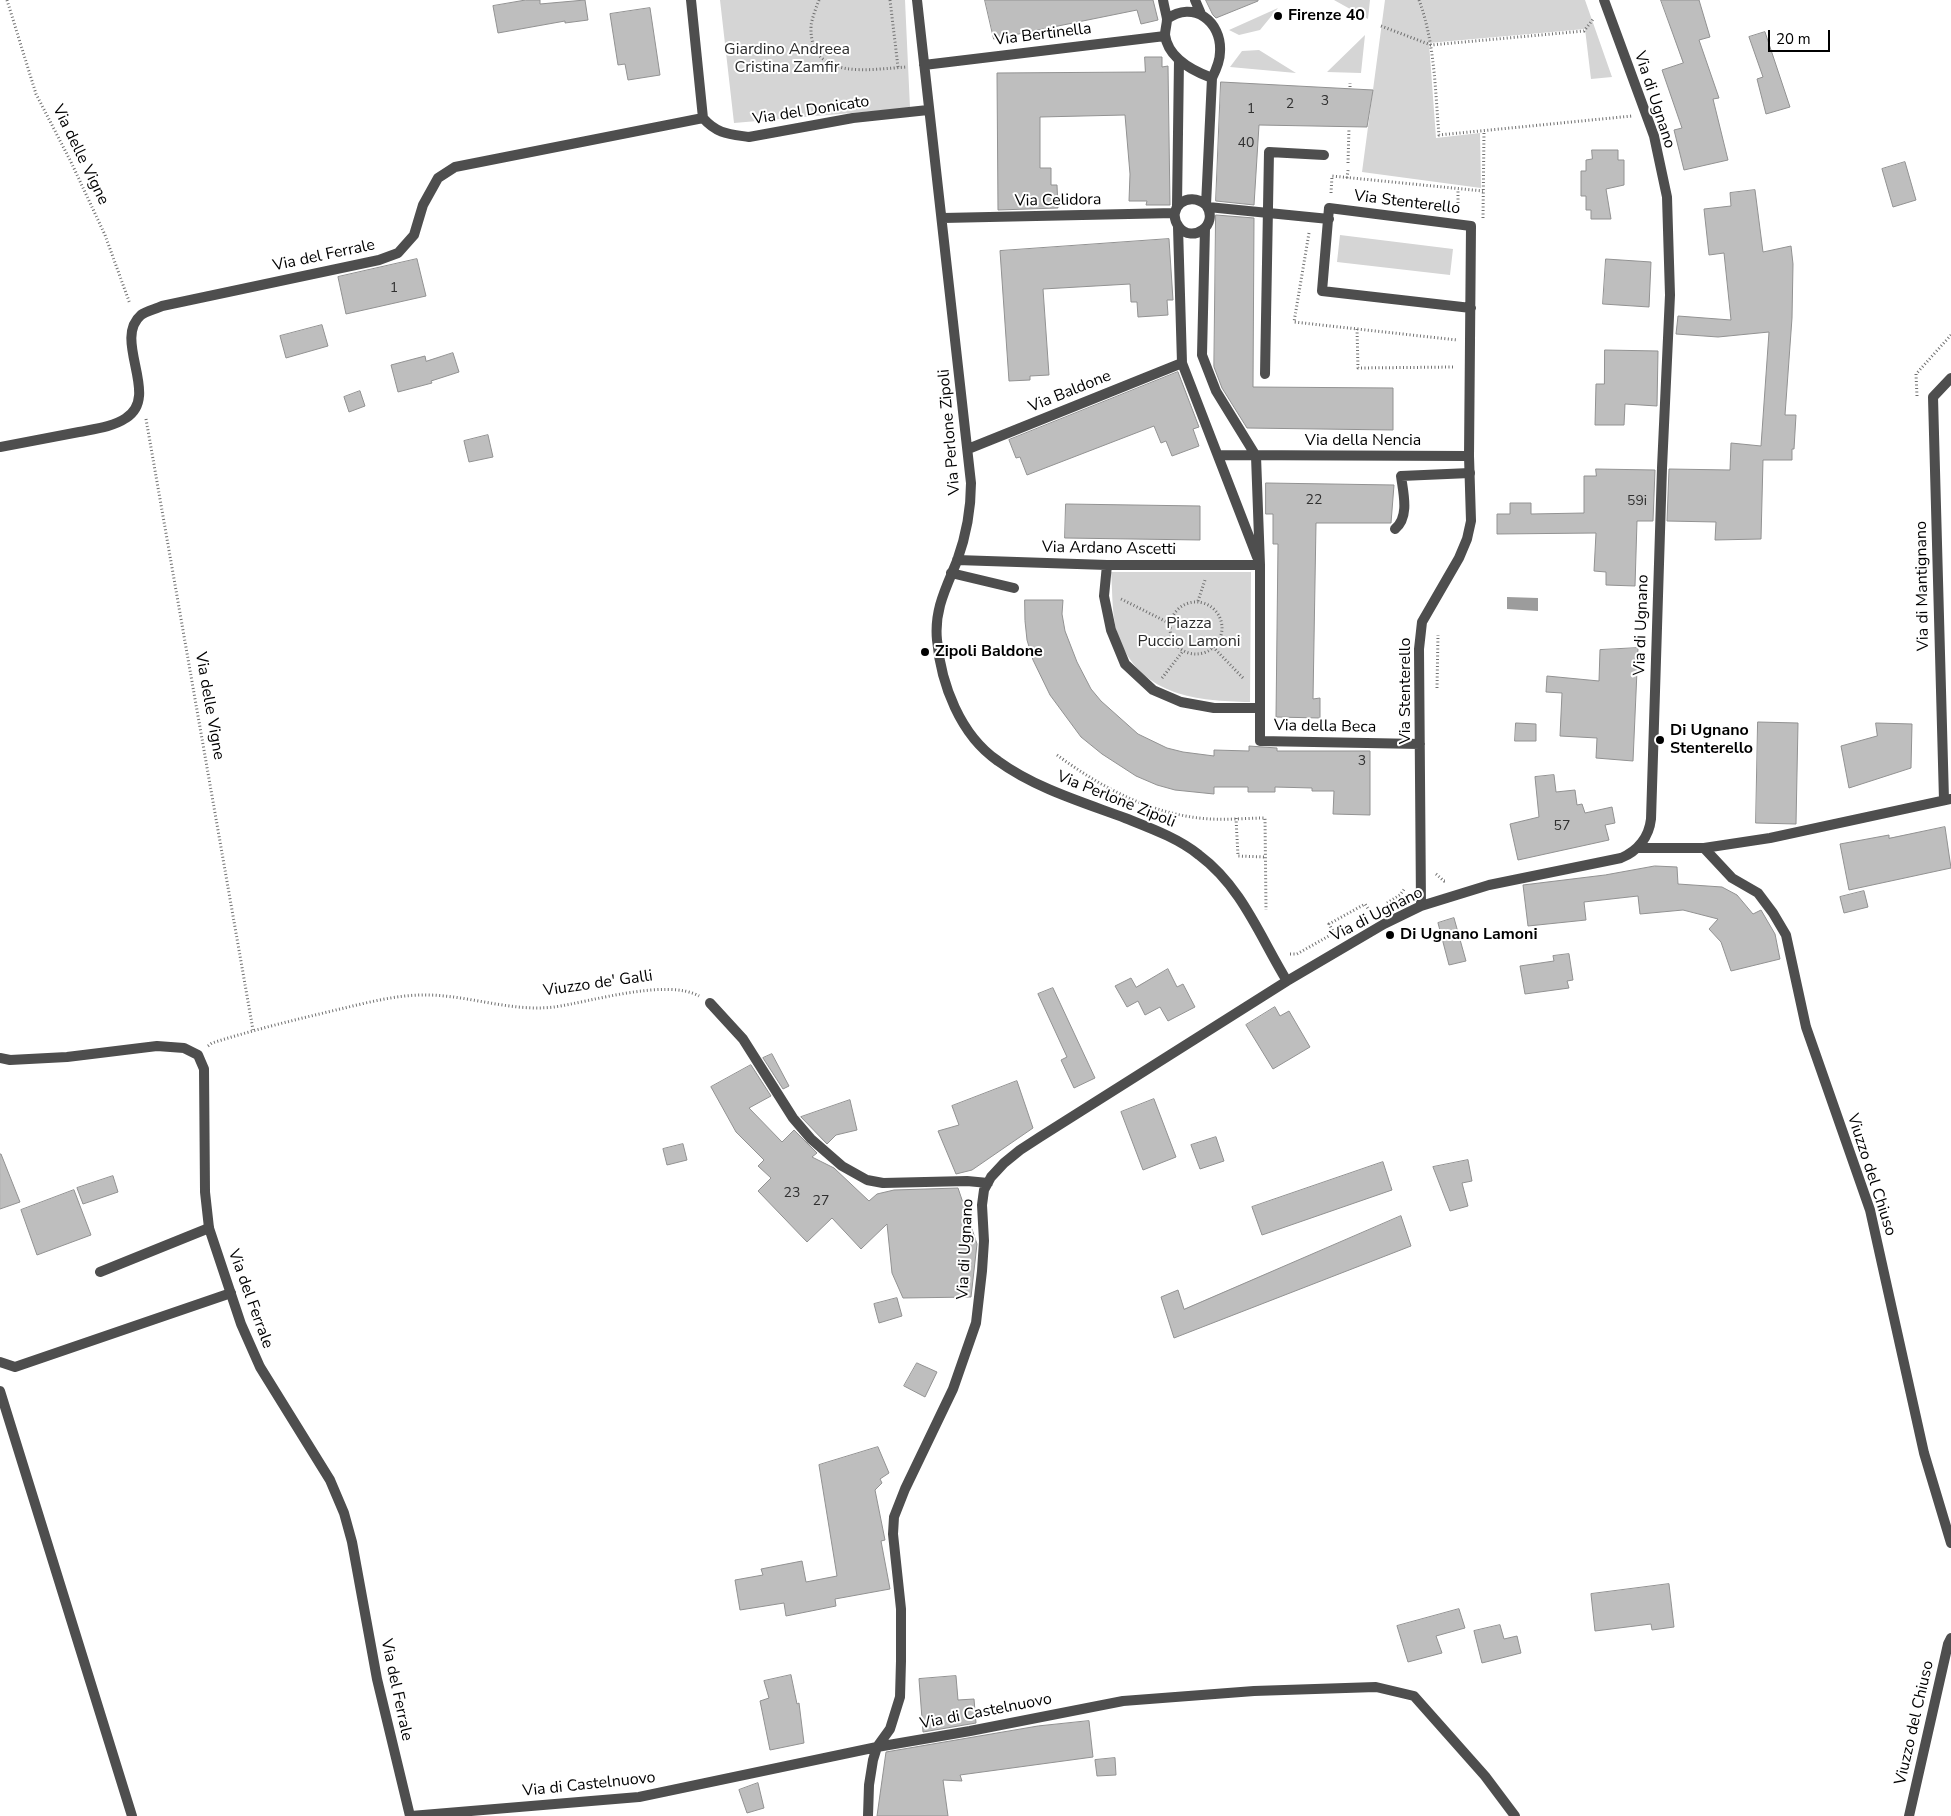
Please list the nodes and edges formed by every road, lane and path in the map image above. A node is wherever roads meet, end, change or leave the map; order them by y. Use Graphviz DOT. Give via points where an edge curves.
graph roads {
  1 [pos="8,0"];
  2 [pos="691,0"];
  3 [pos="819,0"];
  4 [pos="890,0"];
  5 [pos="917,0"];
  6 [pos="1163,0"];
  7 [pos="1195,0"];
  8 [pos="1418,0"];
  9 [pos="1604,0"];
  10 [pos="1599,12"];
  11 [pos="1201,14"];
  12 [pos="1167,19"];
  13 [pos="1381,26"];
  14 [pos="1165,36"];
  15 [pos="1431,46"];
  16 [pos="1179,60"];
  17 [pos="924,65"];
  18 [pos="898,67"];
  19 [pos="907,67"];
  20 [pos="1212,78"];
  21 [pos="928,110"];
  22 [pos="1638,116"];
  23 [pos="703,118"];
  24 [pos="1349,128"];
  25 [pos="1484,131"];
  26 [pos="1324,155"];
  27 [pos="1348,163"];
  28 [pos="1348,170"];
  29 [pos="1347,178"];
  30 [pos="1458,188"];
  31 [pos="1483,191"];
  32 [pos="1207,206"];
  33 [pos="1176,210"];
  34 [pos="1267,213"];
  35 [pos="1329,214"];
  36 [pos="942,218"];
  37 [pos="1457,224"];
  38 [pos="1471,226"];
  39 [pos="1178,227"];
  40 [pos="1205,228"];
  41 [pos="1455,306"];
  42 [pos="1471,308"];
  43 [pos="141,316"];
  44 [pos="1357,329"];
  45 [pos="1951,335"];
  46 [pos="1454,349"];
  47 [pos="1454,358"];
  48 [pos="1182,363"];
  49 [pos="1454,367"];
  50 [pos="1470,367"];
  51 [pos="1265,374"];
  52 [pos="1951,378"];
  53 [pos="1917,403"];
  54 [pos="145,416"];
  55 [pos="0,447"];
  56 [pos="968,449"];
  57 [pos="1218,455"];
  58 [pos="1256,456"];
  59 [pos="1469,456"];
  60 [pos="1470,473"];
  61 [pos="1396,529"];
  62 [pos="957,560"];
  63 [pos="1107,565"];
  64 [pos="1211,565"];
  65 [pos="1260,565"];
  66 [pos="951,573"];
  67 [pos="1014,588"];
  68 [pos="1105,589"];
  69 [pos="1198,601"];
  70 [pos="1169,623"];
  71 [pos="1438,629"];
  72 [pos="1213,647"];
  73 [pos="1183,651"];
  74 [pos="1153,690"];
  75 [pos="1260,696"];
  76 [pos="1437,696"];
  77 [pos="1260,708"];
  78 [pos="1420,744"];
  79 [pos="1056,756"];
  80 [pos="1947,799"];
  81 [pos="1236,818"];
  82 [pos="1638,848"];
  83 [pos="1704,848"];
  84 [pos="1266,857"];
  85 [pos="1435,870"];
  86 [pos="1451,880"];
  87 [pos="1406,886"];
  88 [pos="1384,905"];
  89 [pos="1421,906"];
  90 [pos="1377,909"];
  91 [pos="1266,916"];
  92 [pos="1286,952"];
  93 [pos="1287,981"];
  94 [pos="710,1003"];
  95 [pos="253,1030"];
  96 [pos="198,1055"];
  97 [pos="0,1058"];
  98 [pos="988,1183"];
  99 [pos="209,1228"];
  100 [pos="100,1272"];
  101 [pos="231,1293"];
  102 [pos="0,1362"];
  103 [pos="0,1391"];
  104 [pos="1951,1543"];
  105 [pos="1951,1638"];
  106 [pos="877,1746"];
  107 [pos="132,1816"];
  108 [pos="411,1816"];
  109 [pos="868,1816"];
  110 [pos="1515,1816"];
  111 [pos="1909,1816"];
  1 -- 43 [label="path, Via delle Vigne" via="36,94 105,235 128,302"];
  2 -- 23 [label="street"];
  3 -- 18 [label="path" via="811,25 819,56 832,66 854,69"];
  4 -- 18 [label="path"];
  5 -- 17 [label="street, Via Perlone Zipoli"];
  6 -- 12 [label="street"];
  7 -- 11 [label="street"];
  8 -- 15 [label="path"];
  9 -- 82 [label="street, Via di Ugnano" via="1654,136 1667,197 1670,295 1650,819"];
  10 -- 15 [label="path" via="1584,31"];
  11 -- 12 [label="street" via="1184,10"];
  11 -- 20 [label="street" via="1211,22 1218,37 1220,51"];
  12 -- 14 [label="street"];
  13 -- 15 [label="path"];
  14 -- 16 [label="street"];
  14 -- 17 [label="street, Via Bertinella"];
  15 -- 25 [label="path" via="1439,135"];
  16 -- 20 [label="street" via="1195,72"];
  16 -- 33 [label="street"];
  17 -- 21 [label="street, Via Perlone Zipoli"];
  18 -- 19 [label="path"];
  20 -- 32 [label="street"];
  21 -- 23 [label="street, Via del Donicato" via="852,118 749,137 712,129"];
  21 -- 36 [label="street, Via Perlone Zipoli"];
  22 -- 25 [label="path"];
  23 -- 43 [label="street, Via del Ferrale" via="455,167 438,178 423,205 414,235 398,253 379,260 162,306"];
  24 -- 27 [label="path"];
  25 -- 31 [label="path"];
  26 -- 34 [label="street" via="1269,152"];
  28 -- 29 [label="path"];
  29 -- 30 [label="path"];
  29 -- 35 [label="path" via="1332,176"];
  30 -- 31 [label="path"];
  30 -- 37 [label="path"];
  31 -- 38 [label="path" via="1483,220"];
  32 -- 33 [label="street" via="1192,198 1186,199"];
  32 -- 34 [label="street, Via Stenterello"];
  32 -- 40 [label="street" via="1210,219"];
  33 -- 36 [label="street, Via Celidora"];
  33 -- 39 [label="street"];
  34 -- 35 [label="street, Via Stenterello"];
  34 -- 51 [label="street"];
  35 -- 37 [label="street, Via Stenterello"];
  35 -- 41 [label="street" via="1322,291"];
  36 -- 56 [label="street, Via Perlone Zipoli"];
  37 -- 38 [label="street, Via Stenterello"];
  38 -- 42 [label="street, Via Stenterello"];
  39 -- 40 [label="street" via="1190,233"];
  39 -- 48 [label="street"];
  40 -- 58 [label="street" via="1202,356 1216,391"];
  41 -- 42 [label="street"];
  41 -- 46 [label="path"];
  42 -- 50 [label="street, Via Stenterello"];
  43 -- 55 [label="street" via="134,328 131,346 140,387 138,407 126,418 107,426"];
  44 -- 49 [label="path" via="1358,368"];
  45 -- 53 [label="path" via="1916,374"];
  47 -- 49 [label="path"];
  48 -- 56 [label="street, Via Baldone"];
  48 -- 57 [label="street"];
  49 -- 50 [label="path"];
  50 -- 59 [label="street, Via Stenterello"];
  52 -- 80 [label="street, Via di Mantignano" via="1933,397"];
  54 -- 95 [label="path, Via delle Vigne"];
  56 -- 62 [label="street, Via Perlone Zipoli" via="971,506"];
  57 -- 58 [label="street, Via della Nencia"];
  57 -- 65 [label="street"];
  58 -- 59 [label="street, Via della Nencia"];
  58 -- 65 [label="street"];
  59 -- 60 [label="street, Via Stenterello"];
  60 -- 61 [label="street" via="1401,476 1404,513"];
  60 -- 78 [label="street, Via Stenterello" via="1471,521 1467,539 1422,622 1419,649"];
  62 -- 63 [label="street, Via Ardano Ascetti"];
  62 -- 66 [label="street, Via Perlone Zipoli"];
  63 -- 64 [label="street, Via Ardano Ascetti"];
  63 -- 68 [label="street"];
  64 -- 65 [label="street, Via Ardano Ascetti"];
  64 -- 69 [label="path"];
  65 -- 75 [label="street"];
  66 -- 67 [label="street"];
  66 -- 93 [label="street, Via Perlone Zipoli" via="937,615 942,671 959,714 982,748 1024,778 1142,825 1198,854 1220,873 1245,906"];
  68 -- 70 [label="path"];
  68 -- 74 [label="street" via="1111,630 1125,664"];
  69 -- 70 [label="path" via="1178,608"];
  69 -- 72 [label="path" via="1214,609 1220,617 1222,632"];
  70 -- 73 [label="path" via="1171,637"];
  71 -- 76 [label="path"];
  72 -- 73 [label="path" via="1196,654"];
  72 -- 75 [label="path"];
  73 -- 74 [label="path"];
  74 -- 77 [label="street" via="1181,702"];
  75 -- 77 [label="street"];
  77 -- 78 [label="street, Via della Beca" via="1260,741"];
  78 -- 89 [label="street, Via Stenterello"];
  79 -- 81 [label="path" via="1088,777 1154,809 1210,819"];
  80 -- 83 [label="street, Via di Mantignano" via="1770,838"];
  81 -- 84 [label="path" via="1238,856"];
  81 -- 84 [label="path" via="1265,818"];
  82 -- 83 [label="street, Via di Mantignano"];
  82 -- 89 [label="street, Via di Ugnano" via="1617,860 1489,885"];
  83 -- 104 [label="street, Viuzzo del Chiuso" via="1732,878 1758,894 1786,935 1806,1027 1870,1210 1924,1453"];
  84 -- 91 [label="path"];
  85 -- 86 [label="path" via="1444,881"];
  87 -- 88 [label="path" via="1400,895"];
  89 -- 93 [label="street, Via di Ugnano"];
  90 -- 92 [label="path" via="1370,913 1365,904 1329,924 1334,933 1297,954"];
  93 -- 98 [label="street, Via di Ugnano" via="1020,1150"];
  94 -- 95 [label="path, Viuzzo de' Galli" via="695,994 654,989 552,1007 518,1007 428,995 378,1000"];
  94 -- 98 [label="street" via="743,1038 793,1118 842,1166 867,1180 883,1182"];
  95 -- 96 [label="path, Viuzzo de' Galli" via="212,1043"];
  96 -- 97 [label="street" via="184,1048 157,1046 67,1057"];
  96 -- 99 [label="street, Via del Ferrale" via="204,1068 205,1192"];
  98 -- 106 [label="street, Via di Ugnano" via="982,1196 982,1271 976,1323 953,1389 894,1517 902,1661 900,1697 890,1729"];
  99 -- 100 [label="street"];
  99 -- 101 [label="street, Via del Ferrale"];
  101 -- 102 [label="street" via="15,1367"];
  101 -- 108 [label="street, Via del Ferrale" via="260,1367 330,1480 344,1513 377,1679"];
  103 -- 107 [label="street"];
  105 -- 111 [label="street, Viuzzo del Chiuso"];
  106 -- 108 [label="street, Via di Castelnuovo" via="640,1797"];
  106 -- 109 [label="street, Via di Ugnano" via="870,1772"];
  106 -- 110 [label="street, Via di Castelnuovo" via="1123,1701 1254,1691 1376,1687 1414,1696 1485,1776"];
}
